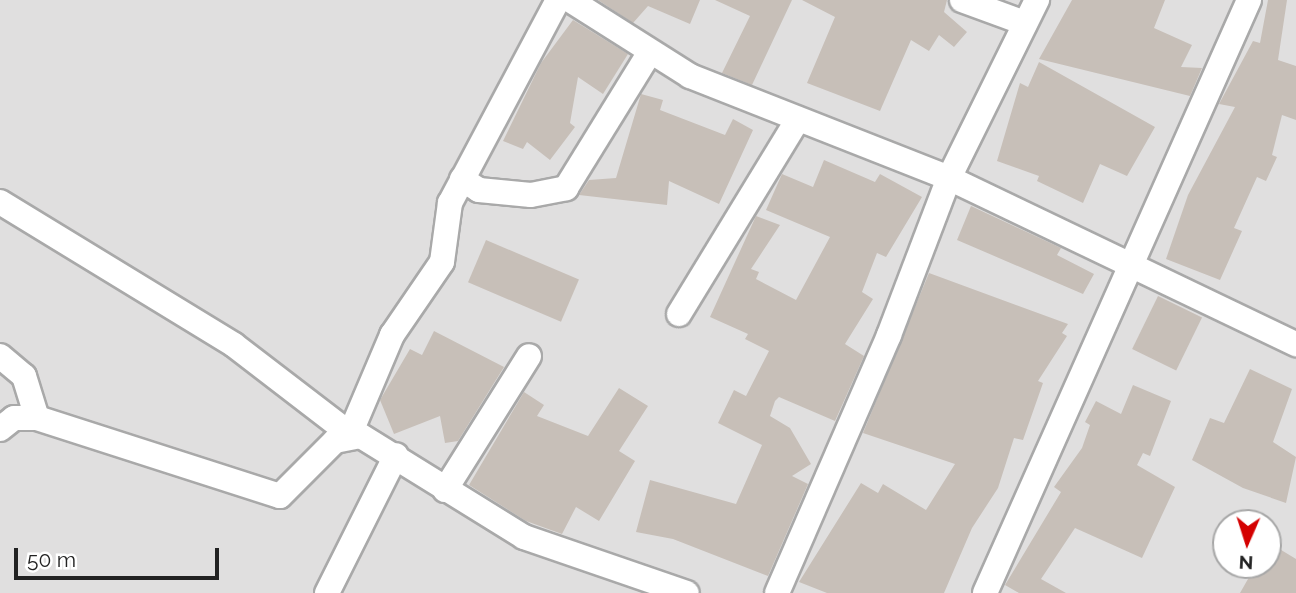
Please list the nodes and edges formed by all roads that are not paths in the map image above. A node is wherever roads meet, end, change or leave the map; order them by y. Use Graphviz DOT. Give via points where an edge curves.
graph roads {
  1 [pos="558,0"];
  2 [pos="570,0"];
  3 [pos="962,0"];
  4 [pos="1037,0"];
  5 [pos="1249,0"];
  6 [pos="1025,23"];
  7 [pos="650,52"];
  8 [pos="798,119"];
  9 [pos="949,178"];
  10 [pos="462,179"];
  11 [pos="0,202"];
  12 [pos="1133,262"];
  13 [pos="679,314"];
  14 [pos="1296,344"];
  15 [pos="0,356"];
  16 [pos="529,356"];
  17 [pos="37,418"];
  18 [pos="0,429"];
  19 [pos="350,434"];
  20 [pos="396,455"];
  21 [pos="445,490"];
  22 [pos="327,593"];
  23 [pos="687,593"];
  24 [pos="777,593"];
  25 [pos="985,593"];
  1 -- 10 [label="street"];
  2 -- 7 [label="street"];
  3 -- 6 [label="street"];
  4 -- 6 [label="street"];
  5 -- 12 [label="street"];
  6 -- 9 [label="street"];
  7 -- 8 [label="street" via="690,76"];
  7 -- 10 [label="street" via="566,188 531,195 479,190"];
  8 -- 9 [label="street"];
  8 -- 13 [label="street"];
  9 -- 12 [label="street"];
  9 -- 24 [label="street" via="889,335"];
  10 -- 19 [label="street" via="450,202 442,262 392,335"];
  11 -- 19 [label="street" via="234,345"];
  12 -- 14 [label="street"];
  12 -- 25 [label="street"];
  15 -- 17 [label="street" via="24,376"];
  16 -- 21 [label="street"];
  17 -- 18 [label="street" via="14,418"];
  17 -- 19 [label="street" via="280,496 335,441"];
  19 -- 20 [label="street"];
  20 -- 21 [label="street"];
  20 -- 22 [label="street"];
  21 -- 23 [label="street" via="524,537"];
}
